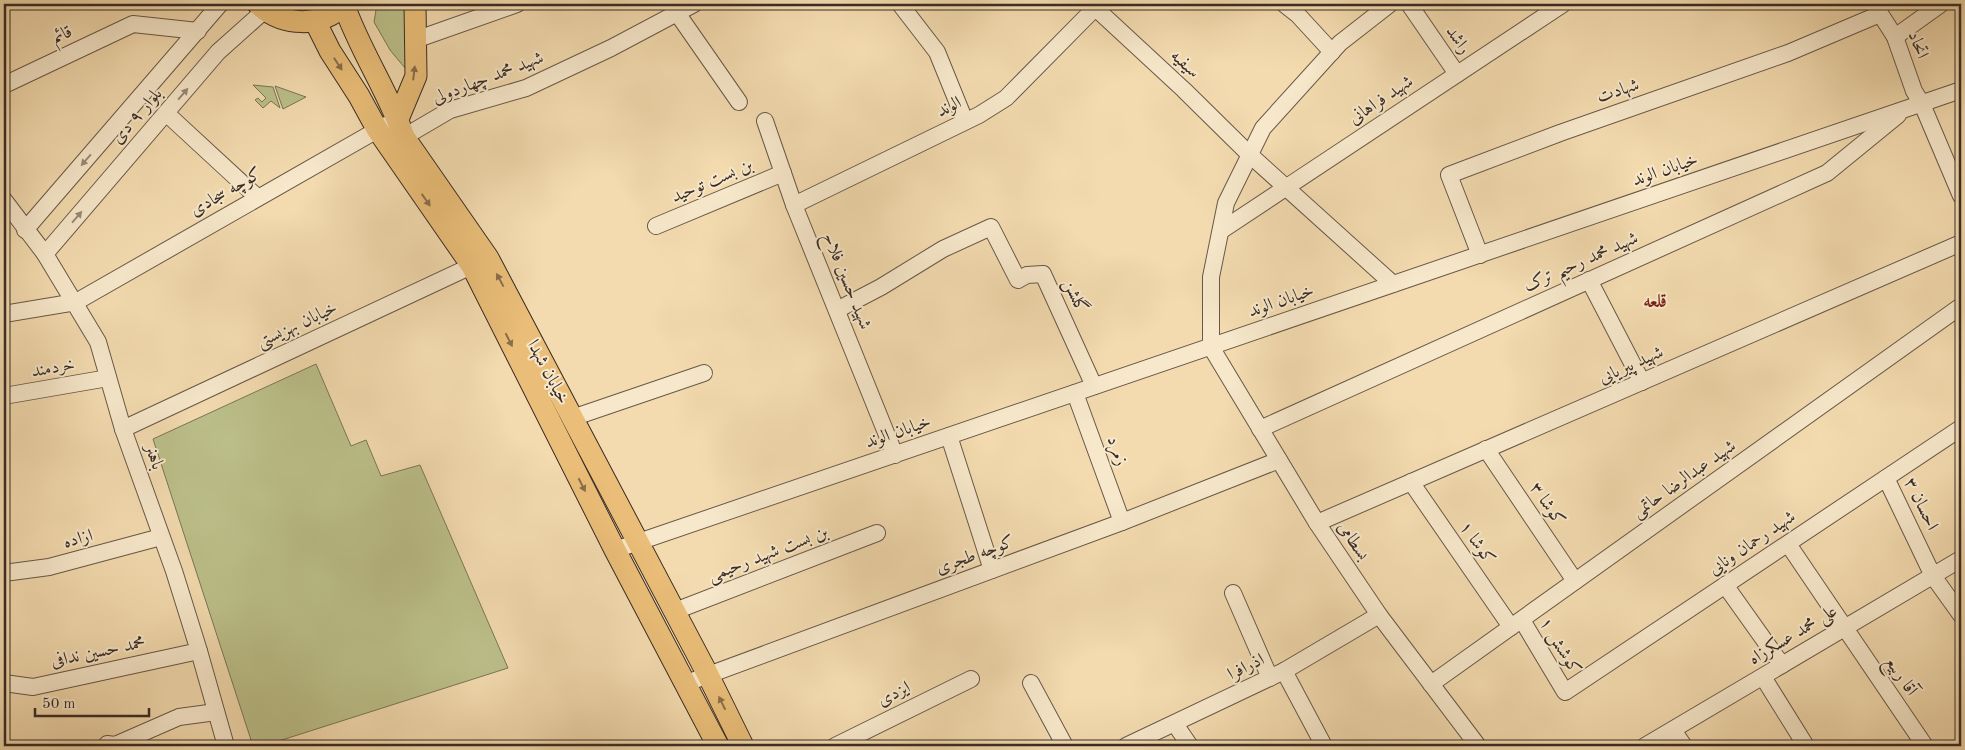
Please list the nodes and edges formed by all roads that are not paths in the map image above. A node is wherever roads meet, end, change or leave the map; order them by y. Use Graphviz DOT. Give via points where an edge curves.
graph roads {
  1 [pos="220,4"];
  2 [pos="415,4"];
  3 [pos="517,4"];
  4 [pos="694,4"];
  5 [pos="900,4"];
  6 [pos="1284,4"];
  7 [pos="1390,4"];
  8 [pos="1409,4"];
  9 [pos="1563,4"];
  10 [pos="1941,4"];
  11 [pos="345,5"];
  12 [pos="1093,6"];
  13 [pos="262,7"];
  14 [pos="1877,9"];
  15 [pos="677,13"];
  16 [pos="315,21"];
  17 [pos="198,31"];
  18 [pos="1895,37"];
  19 [pos="415,40"];
  20 [pos="1332,52"];
  21 [pos="1457,74"];
  22 [pos="4,85"];
  23 [pos="1961,90"];
  24 [pos="739,102"];
  25 [pos="1922,104"];
  26 [pos="1905,109"];
  27 [pos="166,114"];
  28 [pos="765,122"];
  29 [pos="965,122"];
  30 [pos="401,128"];
  31 [pos="377,129"];
  32 [pos="1250,155"];
  33 [pos="783,173"];
  34 [pos="1287,187"];
  35 [pos="1961,196"];
  36 [pos="257,197"];
  37 [pos="4,200"];
  38 [pos="794,205"];
  39 [pos="15,225"];
  40 [pos="656,226"];
  41 [pos="1222,230"];
  42 [pos="1961,243"];
  43 [pos="45,254"];
  44 [pos="1480,254"];
  45 [pos="480,262"];
  46 [pos="1589,280"];
  47 [pos="1394,284"];
  48 [pos="76,302"];
  49 [pos="1961,306"];
  50 [pos="837,310"];
  51 [pos="4,314"];
  52 [pos="1211,347"];
  53 [pos="704,373"];
  54 [pos="108,378"];
  55 [pos="1642,382"];
  56 [pos="1094,386"];
  57 [pos="1075,393"];
  58 [pos="4,396"];
  59 [pos="572,418"];
  60 [pos="123,429"];
  61 [pos="1260,429"];
  62 [pos="1961,430"];
  63 [pos="949,436"];
  64 [pos="1486,450"];
  65 [pos="895,455"];
  66 [pos="1280,460"];
  67 [pos="1886,478"];
  68 [pos="1411,482"];
  69 [pos="1122,522"];
  70 [pos="1317,524"];
  71 [pos="877,533"];
  72 [pos="161,537"];
  73 [pos="638,542"];
  74 [pos="1788,544"];
  75 [pos="615,550"];
  76 [pos="1961,559"];
  77 [pos="992,570"];
  78 [pos="4,573"];
  79 [pos="1933,576"];
  80 [pos="1575,581"];
  81 [pos="1725,585"];
  82 [pos="1233,593"];
  83 [pos="674,611"];
  84 [pos="1379,615"];
  85 [pos="1961,615"];
  86 [pos="1516,623"];
  87 [pos="1845,628"];
  88 [pos="199,651"];
  89 [pos="1782,665"];
  90 [pos="708,673"];
  91 [pos="1277,674"];
  92 [pos="1762,677"];
  93 [pos="971,679"];
  94 [pos="4,683"];
  95 [pos="1031,683"];
  96 [pos="684,684"];
  97 [pos="1431,684"];
  98 [pos="1565,692"];
  99 [pos="216,712"];
  100 [pos="1175,724"];
  101 [pos="1673,730"];
  102 [pos="108,744"];
  103 [pos="226,746"];
  104 [pos="718,746"];
  105 [pos="744,746"];
  106 [pos="835,746"];
  107 [pos="1065,746"];
  108 [pos="1126,746"];
  109 [pos="1190,746"];
  110 [pos="1324,746"];
  111 [pos="1478,746"];
  112 [pos="1645,746"];
  113 [pos="1684,746"];
  114 [pos="1806,746"];
  115 [pos="1925,746"];
  1 -- 17 [label="street, بلوار ۹ دی"];
  2 -- 19 [label="main road"];
  3 -- 19 [label="street"];
  4 -- 15 [label="street, شهید محمد چهاردولی"];
  5 -- 29 [label="street" via="937,52"];
  6 -- 20 [label="street"];
  7 -- 20 [label="street"];
  8 -- 21 [label="street, راشد"];
  9 -- 21 [label="street, شهید فراهانی"];
  10 -- 18 [label="street"];
  11 -- 16 [label="main road" via="332,15"];
  11 -- 30 [label="main road, خیابان شهدا" via="352,29"];
  12 -- 29 [label="street, الوند" via="1006,98"];
  12 -- 32 [label="street, سیفیه"];
  13 -- 16 [label="main road" via="281,19"];
  27 -- 13 [label="street, بلوار ۹ دی, one-way" via="218,52"];
  14 -- 18 [label="street, اتحاد"];
  14 -- 44 [label="street, شهادت" via="1788,53 1560,132 1449,175"];
  15 -- 24 [label="street"];
  15 -- 30 [label="street, شهید محمد چهاردولی" via="526,88"];
  16 -- 31 [label="main road, خیابان شهدا, one-way"];
  17 -- 22 [label="street, قائم" via="133,24"];
  17 -- 39 [label="street, بلوار ۹ دی, one-way"];
  18 -- 25 [label="street, اتحاد" via="1914,91"];
  30 -- 19 [label="main road, one-way" via="416,76"];
  20 -- 32 [label="street" via="1263,128"];
  21 -- 34 [label="street, شهید فراهانی"];
  23 -- 25 [label="street, خیابان الوند"];
  25 -- 26 [label="street, خیابان الوند"];
  25 -- 35 [label="street, اتحاد"];
  26 -- 44 [label="street, خیابان الوند"];
  26 -- 46 [label="street, شهید محمد رحیم ترک" via="1827,173"];
  27 -- 36 [label="street"];
  43 -- 27 [label="street, بلوار ۹ دی, one-way"];
  28 -- 33 [label="street, شهید حسین فلاح"];
  29 -- 38 [label="street, الوند"];
  30 -- 31 [label="street, کوچه سجادی"];
  30 -- 45 [label="main road, خیابان شهدا"];
  31 -- 36 [label="street, کوچه سجادی"];
  31 -- 45 [label="main road, خیابان شهدا, one-way"];
  32 -- 34 [label="street, سیفیه"];
  32 -- 41 [label="street" via="1226,203"];
  33 -- 38 [label="street, شهید حسین فلاح"];
  33 -- 40 [label="street, بن بست توحید"];
  34 -- 41 [label="street, شهید فراهانی"];
  34 -- 47 [label="street, سیفیه"];
  36 -- 48 [label="street, کوچه سجادی"];
  37 -- 39 [label="street, باهنر"];
  38 -- 50 [label="street, شهید حسین فلاح"];
  39 -- 43 [label="street, باهنر"];
  41 -- 52 [label="street" via="1211,277"];
  42 -- 55 [label="street, شهید پیریایی"];
  43 -- 48 [label="street, باهنر"];
  44 -- 47 [label="street, خیابان الوند"];
  59 -- 45 [label="main road, خیابان شهدا, one-way"];
  45 -- 60 [label="street, خیابان بهزیستی"];
  45 -- 75 [label="main road, خیابان شهدا, one-way"];
  46 -- 55 [label="street"];
  46 -- 61 [label="street, شهید محمد رحیم ترک"];
  47 -- 52 [label="street, خیابان الوند"];
  48 -- 51 [label="street"];
  48 -- 54 [label="street, باهنر" via="98,342"];
  49 -- 80 [label="street, شهید عبدالرضا حاتمی"];
  50 -- 56 [label="street, گلشن" via="943,249 991,227 1018,280 1026,275 1043,274"];
  50 -- 65 [label="street, شهید حسین فلاح"];
  52 -- 56 [label="street, خیابان الوند"];
  52 -- 61 [label="street, بسطامی"];
  53 -- 59 [label="street"];
  54 -- 58 [label="street, خردمند"];
  54 -- 60 [label="street, باهنر"];
  55 -- 64 [label="street, شهید پیریایی"];
  56 -- 57 [label="street, خیابان الوند"];
  57 -- 63 [label="street, خیابان الوند"];
  57 -- 69 [label="street, زمرد"];
  59 -- 73 [label="main road, خیابان شهدا"];
  60 -- 72 [label="street, باهنر"];
  61 -- 66 [label="street, بسطامی"];
  62 -- 67 [label="street, شهید رحمان ونایی"];
  63 -- 65 [label="street, خیابان الوند"];
  63 -- 77 [label="street"];
  64 -- 68 [label="street, شهید پیریایی"];
  64 -- 80 [label="street, کوشا ۳"];
  65 -- 73 [label="street, خیابان الوند"];
  66 -- 69 [label="street, کوچه طجری"];
  66 -- 70 [label="street, بسطامی"];
  67 -- 74 [label="street, شهید رحمان ونایی"];
  67 -- 79 [label="street, احسان ۳"];
  68 -- 70 [label="street, شهید پیریایی"];
  68 -- 86 [label="street, کوشا ۱"];
  69 -- 77 [label="street, کوچه طجری"];
  70 -- 84 [label="street, بسطامی"];
  71 -- 83 [label="street, بن بست شهید رحیمی"];
  72 -- 78 [label="street, ازاده" via="49,567"];
  72 -- 88 [label="street, باهنر"];
  73 -- 75 [label="street, خیابان الوند"];
  73 -- 83 [label="main road, خیابان شهدا"];
  74 -- 81 [label="street, شهید رحمان ونایی"];
  74 -- 87 [label="street, آقا ربیع"];
  75 -- 96 [label="main road, خیابان شهدا"];
  76 -- 79 [label="street, علی محمد عسکرزاه"];
  77 -- 90 [label="street, کوچه طجری"];
  79 -- 85 [label="street, احسان ۳"];
  79 -- 87 [label="street, علی محمد عسکرزاه"];
  80 -- 86 [label="street, شهید عبدالرضا حاتمی"];
  81 -- 89 [label="street"];
  81 -- 98 [label="street, شهید رحمان ونایی"];
  82 -- 91 [label="street"];
  83 -- 90 [label="main road, خیابان شهدا"];
  84 -- 91 [label="street, اذرافرا"];
  84 -- 97 [label="street, بسطامی"];
  86 -- 97 [label="street, شهید عبدالرضا حاتمی"];
  86 -- 98 [label="street, کوشش ۱"];
  87 -- 89 [label="street, علی محمد عسکرزاه"];
  87 -- 115 [label="street, آقا ربیع"];
  88 -- 94 [label="street, محمد حسین ندافی" via="33,687"];
  88 -- 99 [label="street, باهنر"];
  89 -- 92 [label="street, علی محمد عسکرزاه"];
  90 -- 96 [label="street, کوچه طجری"];
  105 -- 90 [label="main road, خیابان شهدا, one-way"];
  91 -- 100 [label="street, اذرافرا"];
  91 -- 110 [label="street"];
  92 -- 101 [label="street, علی محمد عسکرزاه"];
  92 -- 114 [label="street"];
  93 -- 106 [label="street, ایزدی"];
  95 -- 107 [label="street"];
  96 -- 104 [label="main road, خیابان شهدا"];
  97 -- 111 [label="street, بسطامی"];
  99 -- 102 [label="street" via="179,717 115,745"];
  99 -- 103 [label="street, باهنر"];
  100 -- 108 [label="street, اذرافرا"];
  100 -- 109 [label="street"];
  101 -- 112 [label="street, علی محمد عسکرزاه"];
  101 -- 113 [label="street"];
}
